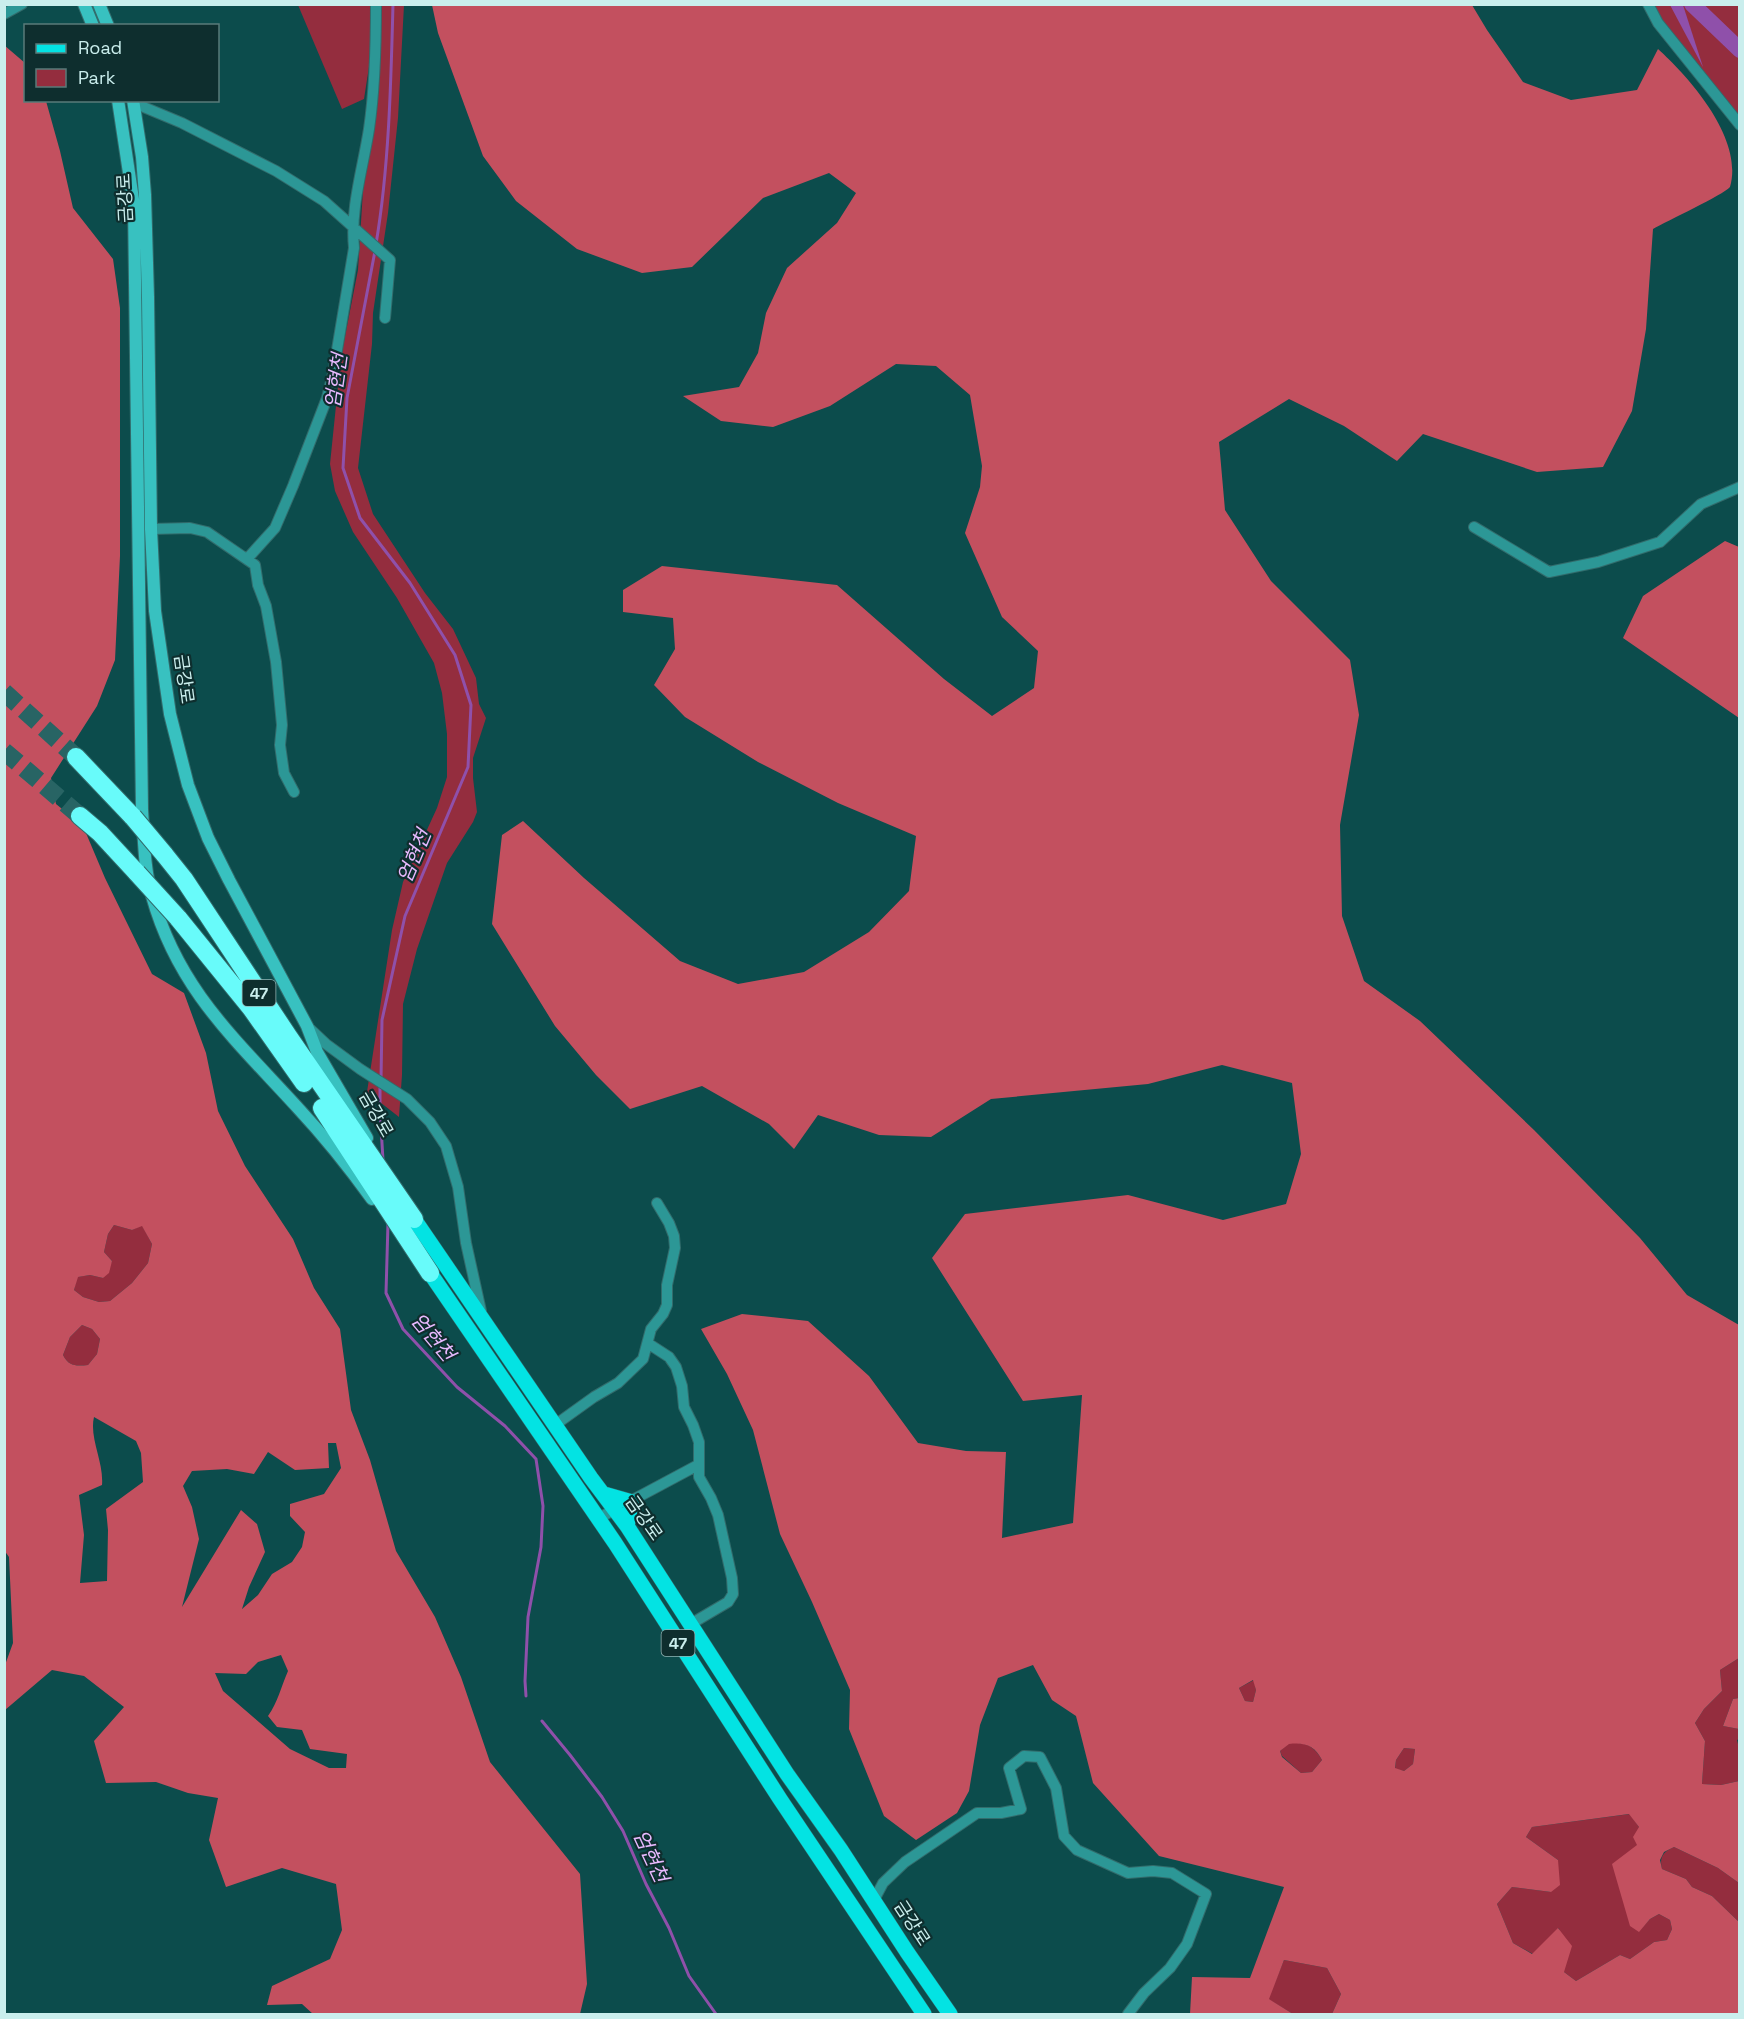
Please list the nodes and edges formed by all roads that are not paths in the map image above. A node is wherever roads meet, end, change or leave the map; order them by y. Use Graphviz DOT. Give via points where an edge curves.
graph roads {
  1 [pos="22,4"];
  2 [pos="84,4"];
  3 [pos="99,4"];
  4 [pos="376,4"];
  5 [pos="1648,4"];
  6 [pos="4,14"];
  7 [pos="92,24"];
  8 [pos="107,24"];
  9 [pos="118,102"];
  10 [pos="134,102"];
  11 [pos="1740,124"];
  12 [pos="352,227"];
  13 [pos="386,318"];
  14 [pos="1740,487"];
  15 [pos="1474,527"];
  16 [pos="151,529"];
  17 [pos="247,559"];
  18 [pos="76,757"];
  19 [pos="294,792"];
  20 [pos="80,816"];
  21 [pos="307,1026"];
  22 [pos="355,1126"];
  23 [pos="358,1172"];
  24 [pos="657,1203"];
  25 [pos="414,1219"];
  26 [pos="424,1265"];
  27 [pos="483,1320"];
  28 [pos="649,1344"];
  29 [pos="555,1425"];
  30 [pos="698,1465"];
  31 [pos="604,1494"];
  32 [pos="632,1502"];
  33 [pos="615,1509"];
  34 [pos="597,1519"];
  35 [pos="627,1526"];
  36 [pos="689,1625"];
  37 [pos="874,1900"];
  38 [pos="924,2014"];
  39 [pos="950,2014"];
  40 [pos="1128,2014"];
  1 -- 6 [label="street"];
  2 -- 7 [label="main road"];
  3 -- 8 [label="main road"];
  4 -- 12 [label="street" via="369,126"];
  5 -- 11 [label="street" via="1658,23"];
  9 -- 23 [label="main road, 금강로" via="134,206 142,810 152,894 178,962 196,992"];
  10 -- 12 [label="street" via="276,171 324,201"];
  10 -- 16 [label="main road, 금강로" via="145,195"];
  12 -- 13 [label="street" via="390,260"];
  12 -- 17 [label="street" via="354,248 327,398 274,528"];
  14 -- 15 [label="street" via="1701,504 1660,542 1598,562 1549,572"];
  16 -- 17 [label="street" via="190,528 207,532"];
  16 -- 21 [label="main road, 금강로" via="155,611 164,677 188,785 208,838"];
  17 -- 19 [label="street" via="255,565 266,606 276,662 284,773"];
  18 -- 22 [label="highway, 47, bridge" via="133,816 184,879"];
  20 -- 23 [label="highway, 47, bridge" via="178,918 257,1016"];
  21 -- 22 [label="main road, 금강로"];
  21 -- 27 [label="street" via="364,1072 407,1099 430,1122 446,1146 458,1187"];
  22 -- 25 [label="highway, 47"];
  23 -- 26 [label="highway, 47"];
  24 -- 28 [label="street" via="669,1223 675,1248 667,1305 651,1329"];
  25 -- 27 [label="main road, 금강로 / 47"];
  26 -- 34 [label="main road, 47"];
  27 -- 29 [label="main road, 금강로 / 47"];
  28 -- 29 [label="street" via="643,1359 618,1383"];
  28 -- 30 [label="street" via="669,1357 676,1367 684,1407 699,1442"];
  29 -- 31 [label="main road, 금강로 / 47"];
  30 -- 32 [label="street"];
  30 -- 36 [label="street" via="699,1477 718,1515 732,1594 729,1602"];
  31 -- 32 [label="main road"];
  31 -- 33 [label="main road, 금강로 / 47"];
  32 -- 33 [label="street"];
  32 -- 35 [label="main road"];
  33 -- 34 [label="street"];
  33 -- 35 [label="main road, 금강로 / 47"];
  34 -- 38 [label="main road, 47"];
  35 -- 36 [label="main road, 금강로 / 47"];
  36 -- 37 [label="main road, 금강로 / 47"];
  37 -- 39 [label="main road, 금강로 / 47"];
  37 -- 40 [label="street" via="905,1862 977,1813 1021,1809 1009,1768 1024,1756 1040,1757 1056,1788 1064,1836 1077,1850 1128,1873 1172,1873 1206,1894 1187,1944"];
}
